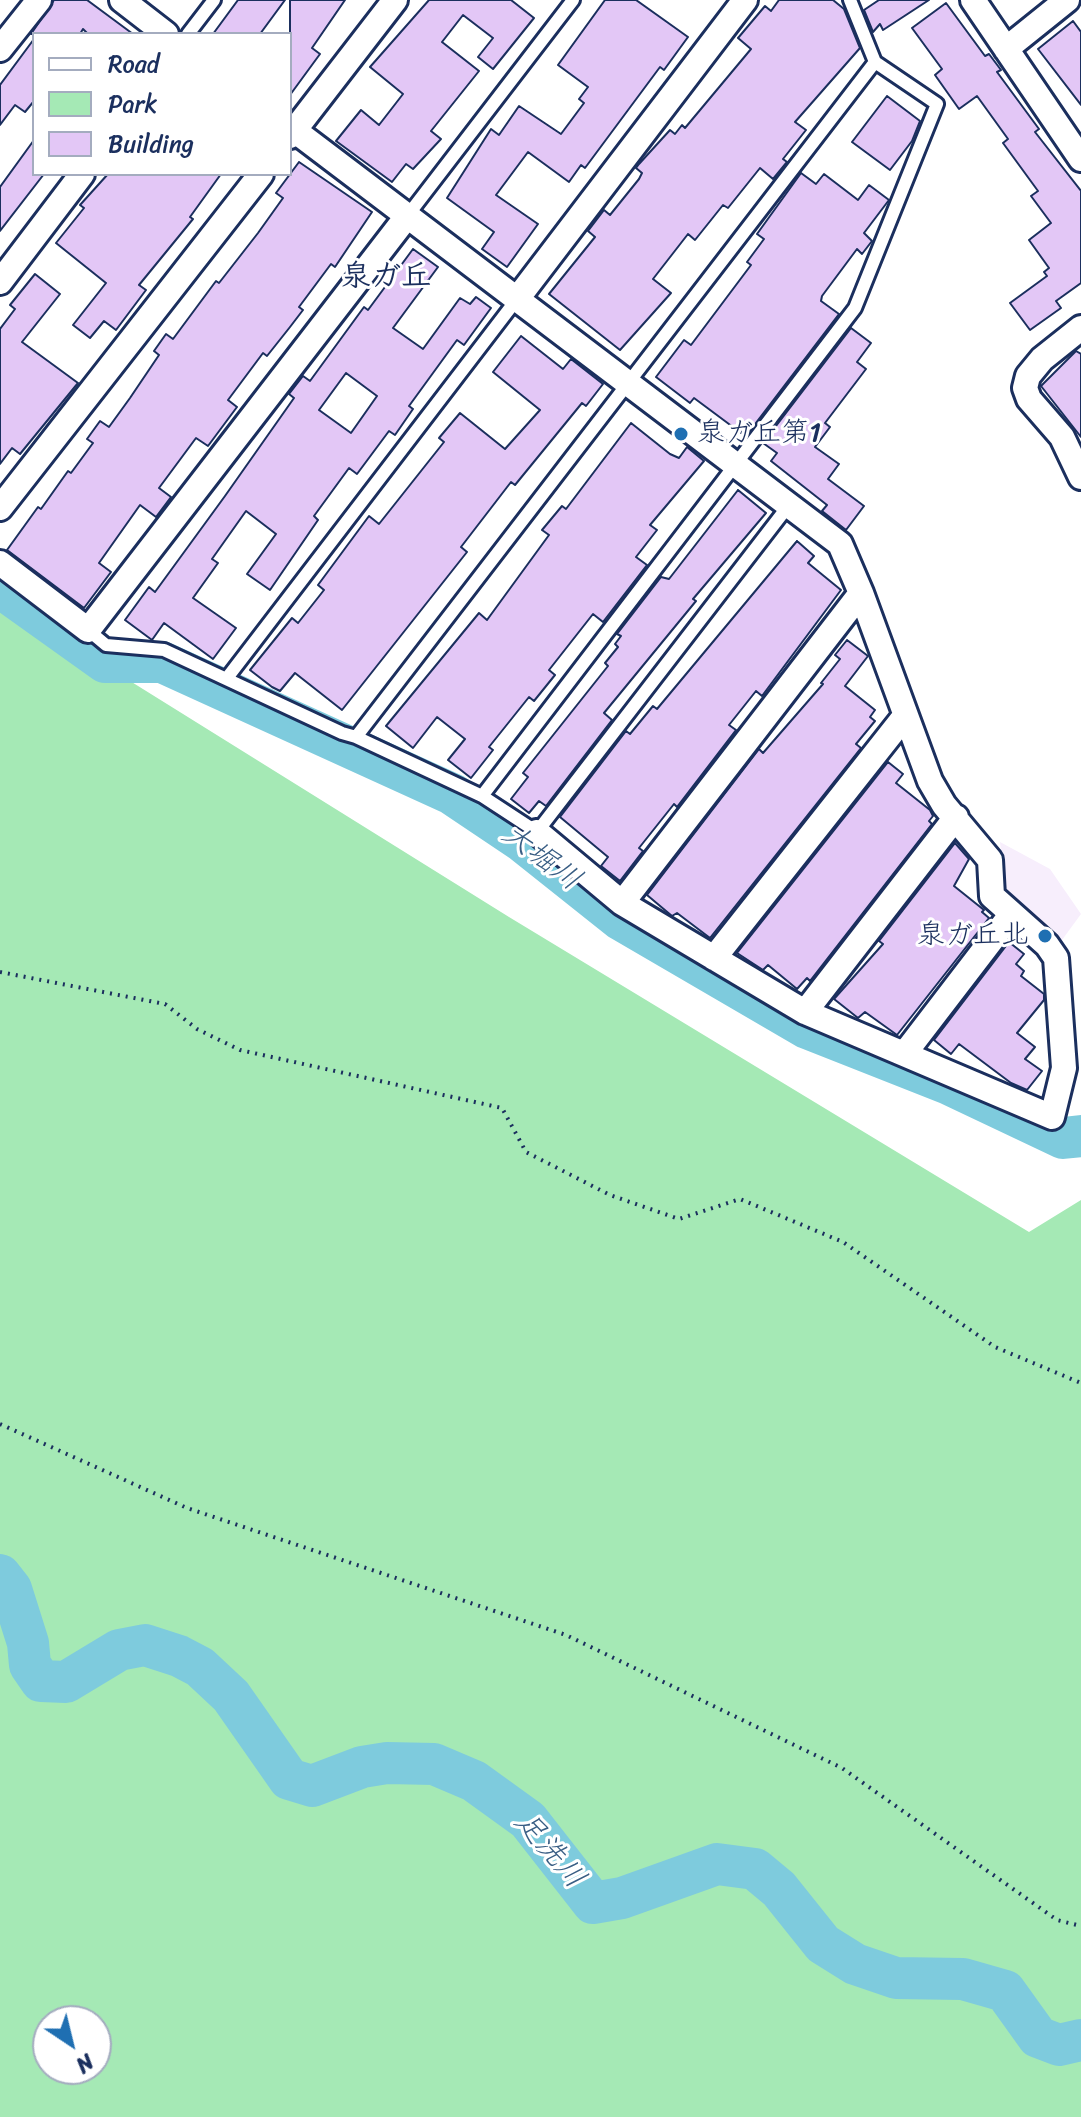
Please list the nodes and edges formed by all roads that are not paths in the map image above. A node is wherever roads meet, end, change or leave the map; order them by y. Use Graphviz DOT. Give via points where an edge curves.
graph roads {
  1 [pos="39,0"];
  2 [pos="122,0"];
  3 [pos="214,0"];
  4 [pos="395,0"];
  5 [pos="573,0"];
  6 [pos="745,0"];
  7 [pos="850,0"];
  8 [pos="973,0"];
  9 [pos="1045,0"];
  10 [pos="1067,0"];
  11 [pos="163,32"];
  12 [pos="190,32"];
  13 [pos="1011,45"];
  14 [pos="0,49"];
  15 [pos="875,62"];
  16 [pos="292,131"];
  17 [pos="1081,159"];
  18 [pos="80,176"];
  19 [pos="259,176"];
  20 [pos="408,215"];
  21 [pos="0,282"];
  22 [pos="517,299"];
  23 [pos="1081,328"];
  24 [pos="627,382"];
  25 [pos="734,465"];
  26 [pos="1081,477"];
  27 [pos="789,505"];
  28 [pos="0,508"];
  29 [pos="0,563"];
  30 [pos="861,593"];
  31 [pos="88,630"];
  32 [pos="227,678"];
  33 [pos="905,716"];
  34 [pos="356,737"];
  35 [pos="482,796"];
  36 [pos="956,817"];
  37 [pos="537,832"];
  38 [pos="622,903"];
  39 [pos="1010,916"];
  40 [pos="714,958"];
  41 [pos="805,1012"];
  42 [pos="905,1053"];
  1 -- 14 [label="street"];
  2 -- 11 [label="street"];
  3 -- 12 [label="lane"];
  4 -- 16 [label="street"];
  5 -- 20 [label="lane"];
  6 -- 22 [label="street"];
  7 -- 15 [label="lane"];
  8 -- 13 [label="street"];
  9 -- 13 [label="street"];
  10 -- 13 [label="street"];
  13 -- 17 [label="street"];
  15 -- 24 [label="lane"];
  15 -- 25 [label="lane" via="937,104 855,308"];
  16 -- 20 [label="street"];
  18 -- 21 [label="street"];
  19 -- 28 [label="street"];
  20 -- 22 [label="street"];
  20 -- 31 [label="street"];
  22 -- 24 [label="street"];
  22 -- 32 [label="lane"];
  23 -- 26 [label="street" via="1042,359 1025,388 1062,437"];
  24 -- 25 [label="street"];
  24 -- 34 [label="lane"];
  25 -- 27 [label="street"];
  25 -- 35 [label="lane"];
  27 -- 30 [label="street" via="840,544"];
  27 -- 37 [label="lane"];
  29 -- 31 [label="street"];
  30 -- 33 [label="street"];
  30 -- 38 [label="street"];
  31 -- 32 [label="lane" via="106,645 164,650"];
  32 -- 34 [label="lane"];
  33 -- 36 [label="street" via="930,781"];
  33 -- 40 [label="street"];
  34 -- 35 [label="lane"];
  35 -- 37 [label="lane"];
  36 -- 39 [label="street" via="990,860 992,896"];
  36 -- 41 [label="street"];
  37 -- 38 [label="street"];
  38 -- 40 [label="street"];
  39 -- 42 [label="street"];
  39 -- 42 [label="street" via="1056,958 1064,1068 1052,1117"];
  40 -- 41 [label="street"];
  41 -- 42 [label="street"];
}
